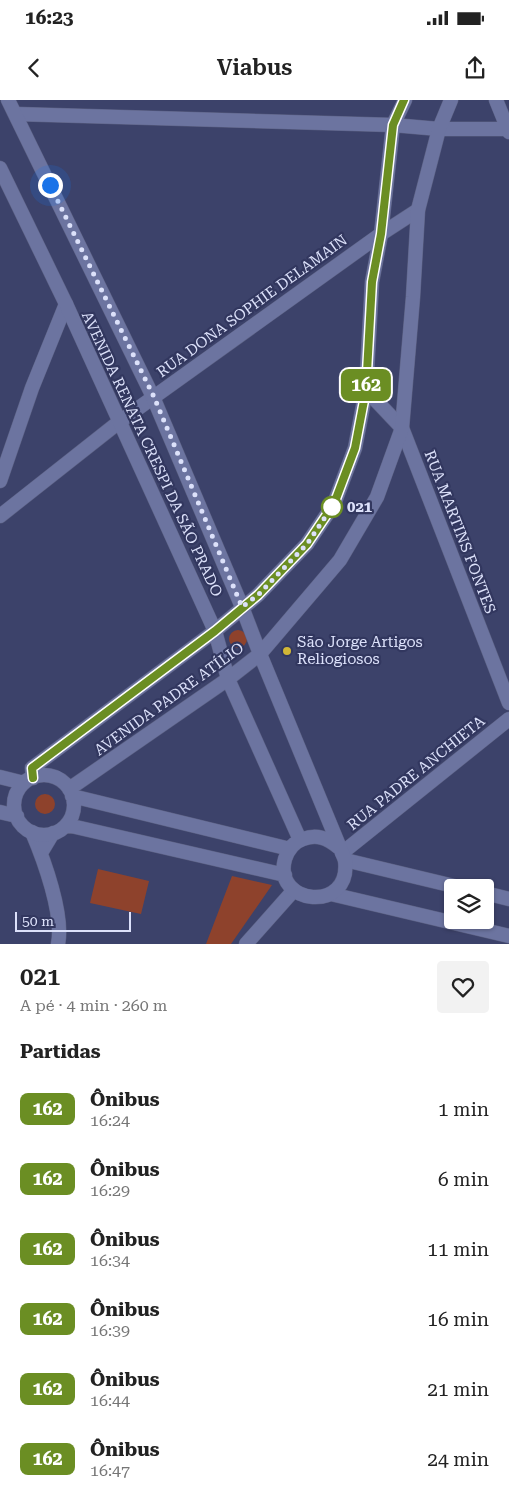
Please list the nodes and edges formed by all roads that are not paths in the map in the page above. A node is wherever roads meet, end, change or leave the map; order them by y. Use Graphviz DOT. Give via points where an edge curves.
graph roads {
  1 [pos="8,100"];
  2 [pos="404,100"];
  3 [pos="451,100"];
  4 [pos="496,100"];
  5 [pos="16,114"];
  6 [pos="393,125"];
  7 [pos="439,129"];
  8 [pos="509,130"];
  9 [pos="0,168"];
  10 [pos="418,210"];
  11 [pos="381,234"];
  12 [pos="66,304"];
  13 [pos="366,390"];
  14 [pos="154,397"];
  15 [pos="119,422"];
  16 [pos="402,428"];
  17 [pos="0,481"];
  18 [pos="0,516"];
  19 [pos="242,607"];
  20 [pos="215,631"];
  21 [pos="260,654"];
  22 [pos="228,679"];
  23 [pos="509,703"];
  24 [pos="509,719"];
  25 [pos="0,777"];
  26 [pos="28,780"];
  27 [pos="71,792"];
  28 [pos="0,812"];
  29 [pos="16,816"];
  30 [pos="66,825"];
  31 [pos="32,832"];
  32 [pos="52,834"];
  33 [pos="295,844"];
  34 [pos="41,853"];
  35 [pos="342,853"];
  36 [pos="285,876"];
  37 [pos="444,883"];
  38 [pos="294,890"];
  39 [pos="331,894"];
  40 [pos="494,895"];
  41 [pos="509,899"];
  42 [pos="509,936"];
  43 [pos="58,944"];
  44 [pos="246,944"];
  1 -- 5 [label="street, AVENIDA RENATA CRESPI DA SÃO PRADO"];
  2 -- 6 [label="street, AVENIDA PADRE ATÍLIO"];
  3 -- 7 [label="street, AVENIDA PADRE ATÍLIO"];
  4 -- 8 [label="street"];
  5 -- 6 [label="street"];
  5 -- 14 [label="street, AVENIDA RENATA CRESPI DA SÃO PRADO"];
  6 -- 7 [label="street"];
  6 -- 11 [label="street, AVENIDA PADRE ATÍLIO"];
  7 -- 8 [label="street"];
  7 -- 10 [label="street, AVENIDA PADRE ATÍLIO"];
  9 -- 12 [label="street, AVENIDA RENATA CRESPI DA SÃO PRADO"];
  10 -- 11 [label="street, RUA DONA SOPHIE DELAMAIN"];
  10 -- 16 [label="street, AVENIDA PADRE ATÍLIO"];
  11 -- 13 [label="street, AVENIDA PADRE ATÍLIO" via="372,282"];
  11 -- 14 [label="street, RUA DONA SOPHIE DELAMAIN"];
  12 -- 15 [label="street, AVENIDA RENATA CRESPI DA SÃO PRADO"];
  12 -- 17 [label="street" via="32,388"];
  13 -- 16 [label="street"];
  13 -- 19 [label="street, AVENIDA PADRE ATÍLIO" via="355,448 334,504 307,544 258,595"];
  14 -- 15 [label="street, RUA DONA SOPHIE DELAMAIN"];
  14 -- 19 [label="street, AVENIDA RENATA CRESPI DA SÃO PRADO"];
  15 -- 18 [label="street, RUA DONA SOPHIE DELAMAIN"];
  15 -- 20 [label="street, AVENIDA RENATA CRESPI DA SÃO PRADO"];
  16 -- 21 [label="street, AVENIDA PADRE ATÍLIO" via="377,497 340,560"];
  16 -- 23 [label="street, RUA MARTINS FONTES"];
  19 -- 20 [label="street, AVENIDA PADRE ATÍLIO"];
  19 -- 21 [label="street, AVENIDA RENATA CRESPI DA SÃO PRADO"];
  20 -- 22 [label="street, AVENIDA RENATA CRESPI DA SÃO PRADO"];
  20 -- 26 [label="street, AVENIDA PADRE ATÍLIO" via="32,768"];
  21 -- 22 [label="street, AVENIDA PADRE ATÍLIO"];
  21 -- 35 [label="street, AVENIDA RENATA CRESPI DA SÃO PRADO"];
  22 -- 27 [label="street, AVENIDA PADRE ATÍLIO"];
  22 -- 33 [label="street, AVENIDA RENATA CRESPI DA SÃO PRADO"];
  24 -- 35 [label="street, RUA PADRE ANCHIETA"];
  25 -- 26 [label="street"];
  26 -- 27 [label="street" via="49,776 64,783"];
  26 -- 29 [label="street" via="16,795"];
  27 -- 30 [label="street" via="74,811"];
  27 -- 33 [label="street"];
  28 -- 29 [label="street"];
  29 -- 31 [label="street"];
  30 -- 32 [label="street"];
  30 -- 36 [label="street"];
  31 -- 32 [label="street"];
  31 -- 34 [label="street"];
  32 -- 34 [label="street"];
  33 -- 35 [label="street" via="310,837 320,837 330,840"];
  33 -- 36 [label="street" via="286,857"];
  34 -- 43 [label="street" via="56,907 60,934"];
  35 -- 37 [label="street"];
  35 -- 39 [label="street" via="346,868 342,882"];
  36 -- 38 [label="street"];
  38 -- 39 [label="street" via="312,898"];
  38 -- 44 [label="street"];
  39 -- 42 [label="street"];
  40 -- 41 [label="street"];
}
